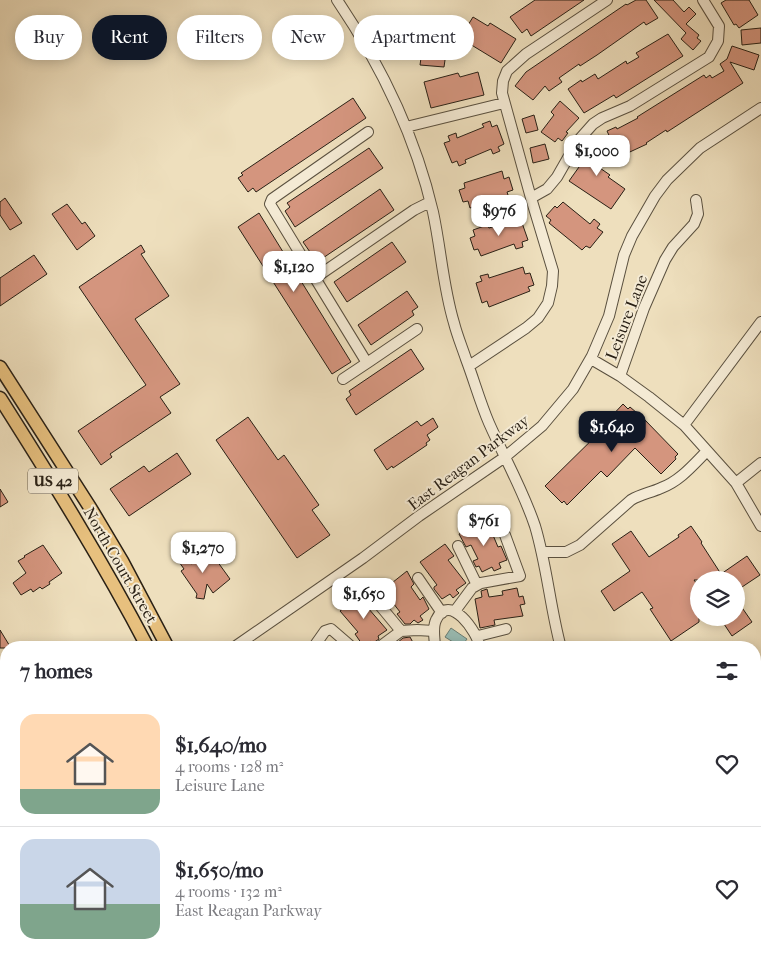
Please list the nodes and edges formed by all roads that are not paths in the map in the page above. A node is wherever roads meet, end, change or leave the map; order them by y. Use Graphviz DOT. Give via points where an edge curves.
graph roads {
  1 [pos="337,0"];
  2 [pos="607,0"];
  3 [pos="704,0"];
  4 [pos="504,103"];
  5 [pos="761,108"];
  6 [pos="405,123"];
  7 [pos="368,132"];
  8 [pos="531,198"];
  9 [pos="696,200"];
  10 [pos="430,202"];
  11 [pos="315,278"];
  12 [pos="761,322"];
  13 [pos="417,329"];
  14 [pos="591,359"];
  15 [pos="367,363"];
  16 [pos="469,366"];
  17 [pos="0,368"];
  18 [pos="620,376"];
  19 [pos="343,379"];
  20 [pos="0,398"];
  21 [pos="684,425"];
  22 [pos="707,451"];
  23 [pos="505,457"];
  24 [pos="761,464"];
  25 [pos="736,483"];
  26 [pos="761,526"];
  27 [pos="505,535"];
  28 [pos="458,546"];
  29 [pos="542,552"];
  30 [pos="418,578"];
  31 [pos="477,585"];
  32 [pos="377,602"];
  33 [pos="455,611"];
  34 [pos="442,612"];
  35 [pos="506,629"];
  36 [pos="401,631"];
  37 [pos="434,631"];
  38 [pos="478,636"];
  39 [pos="144,641"];
  40 [pos="164,641"];
  41 [pos="243,641"];
  42 [pos="318,641"];
  43 [pos="346,641"];
  44 [pos="387,641"];
  45 [pos="435,641"];
  46 [pos="479,641"];
  47 [pos="560,641"];
  1 -- 6 [label="street" via="366,44"];
  2 -- 4 [label="street" via="526,54 507,71 503,82"];
  3 -- 8 [label="street" via="719,26 718,40 709,56 630,106 593,124 577,142 547,189"];
  4 -- 6 [label="street"];
  4 -- 8 [label="street"];
  5 -- 14 [label="street, East Reagan Parkway" via="700,148 654,196 624,255 609,316"];
  6 -- 10 [label="street"];
  7 -- 11 [label="street" via="272,199 270,204"];
  8 -- 16 [label="street" via="553,271 548,302 538,318 526,328"];
  9 -- 18 [label="street, Leisure Lane" via="698,214 694,224 665,260"];
  10 -- 11 [label="street"];
  10 -- 16 [label="street" via="454,324"];
  11 -- 15 [label="street"];
  12 -- 21 [label="street"];
  13 -- 15 [label="street"];
  14 -- 18 [label="street"];
  14 -- 23 [label="street, East Reagan Parkway" via="558,408"];
  15 -- 19 [label="street"];
  16 -- 23 [label="street" via="476,391"];
  17 -- 40 [label="main road, North Court Street / US 42" via="122,561"];
  18 -- 21 [label="street, Leisure Lane"];
  20 -- 39 [label="main road, North Court Street / US 42" via="103,565"];
  21 -- 22 [label="street, Leisure Lane"];
  22 -- 25 [label="street, Leisure Lane"];
  22 -- 29 [label="street" via="683,475 662,488 631,500 580,545 566,552"];
  23 -- 29 [label="street" via="526,500"];
  23 -- 41 [label="street, East Reagan Parkway"];
  24 -- 25 [label="street"];
  25 -- 26 [label="street, Leisure Lane"];
  27 -- 31 [label="street" via="520,576"];
  28 -- 31 [label="street"];
  29 -- 47 [label="street"];
  30 -- 34 [label="street"];
  31 -- 33 [label="street"];
  32 -- 36 [label="street"];
  33 -- 34 [label="street"];
  33 -- 38 [label="street"];
  34 -- 37 [label="street" via="436,619"];
  35 -- 38 [label="street"];
  36 -- 37 [label="street"];
  36 -- 44 [label="street"];
  37 -- 45 [label="street"];
  38 -- 46 [label="street"];
  42 -- 43 [label="street" via="331,628"];
}
